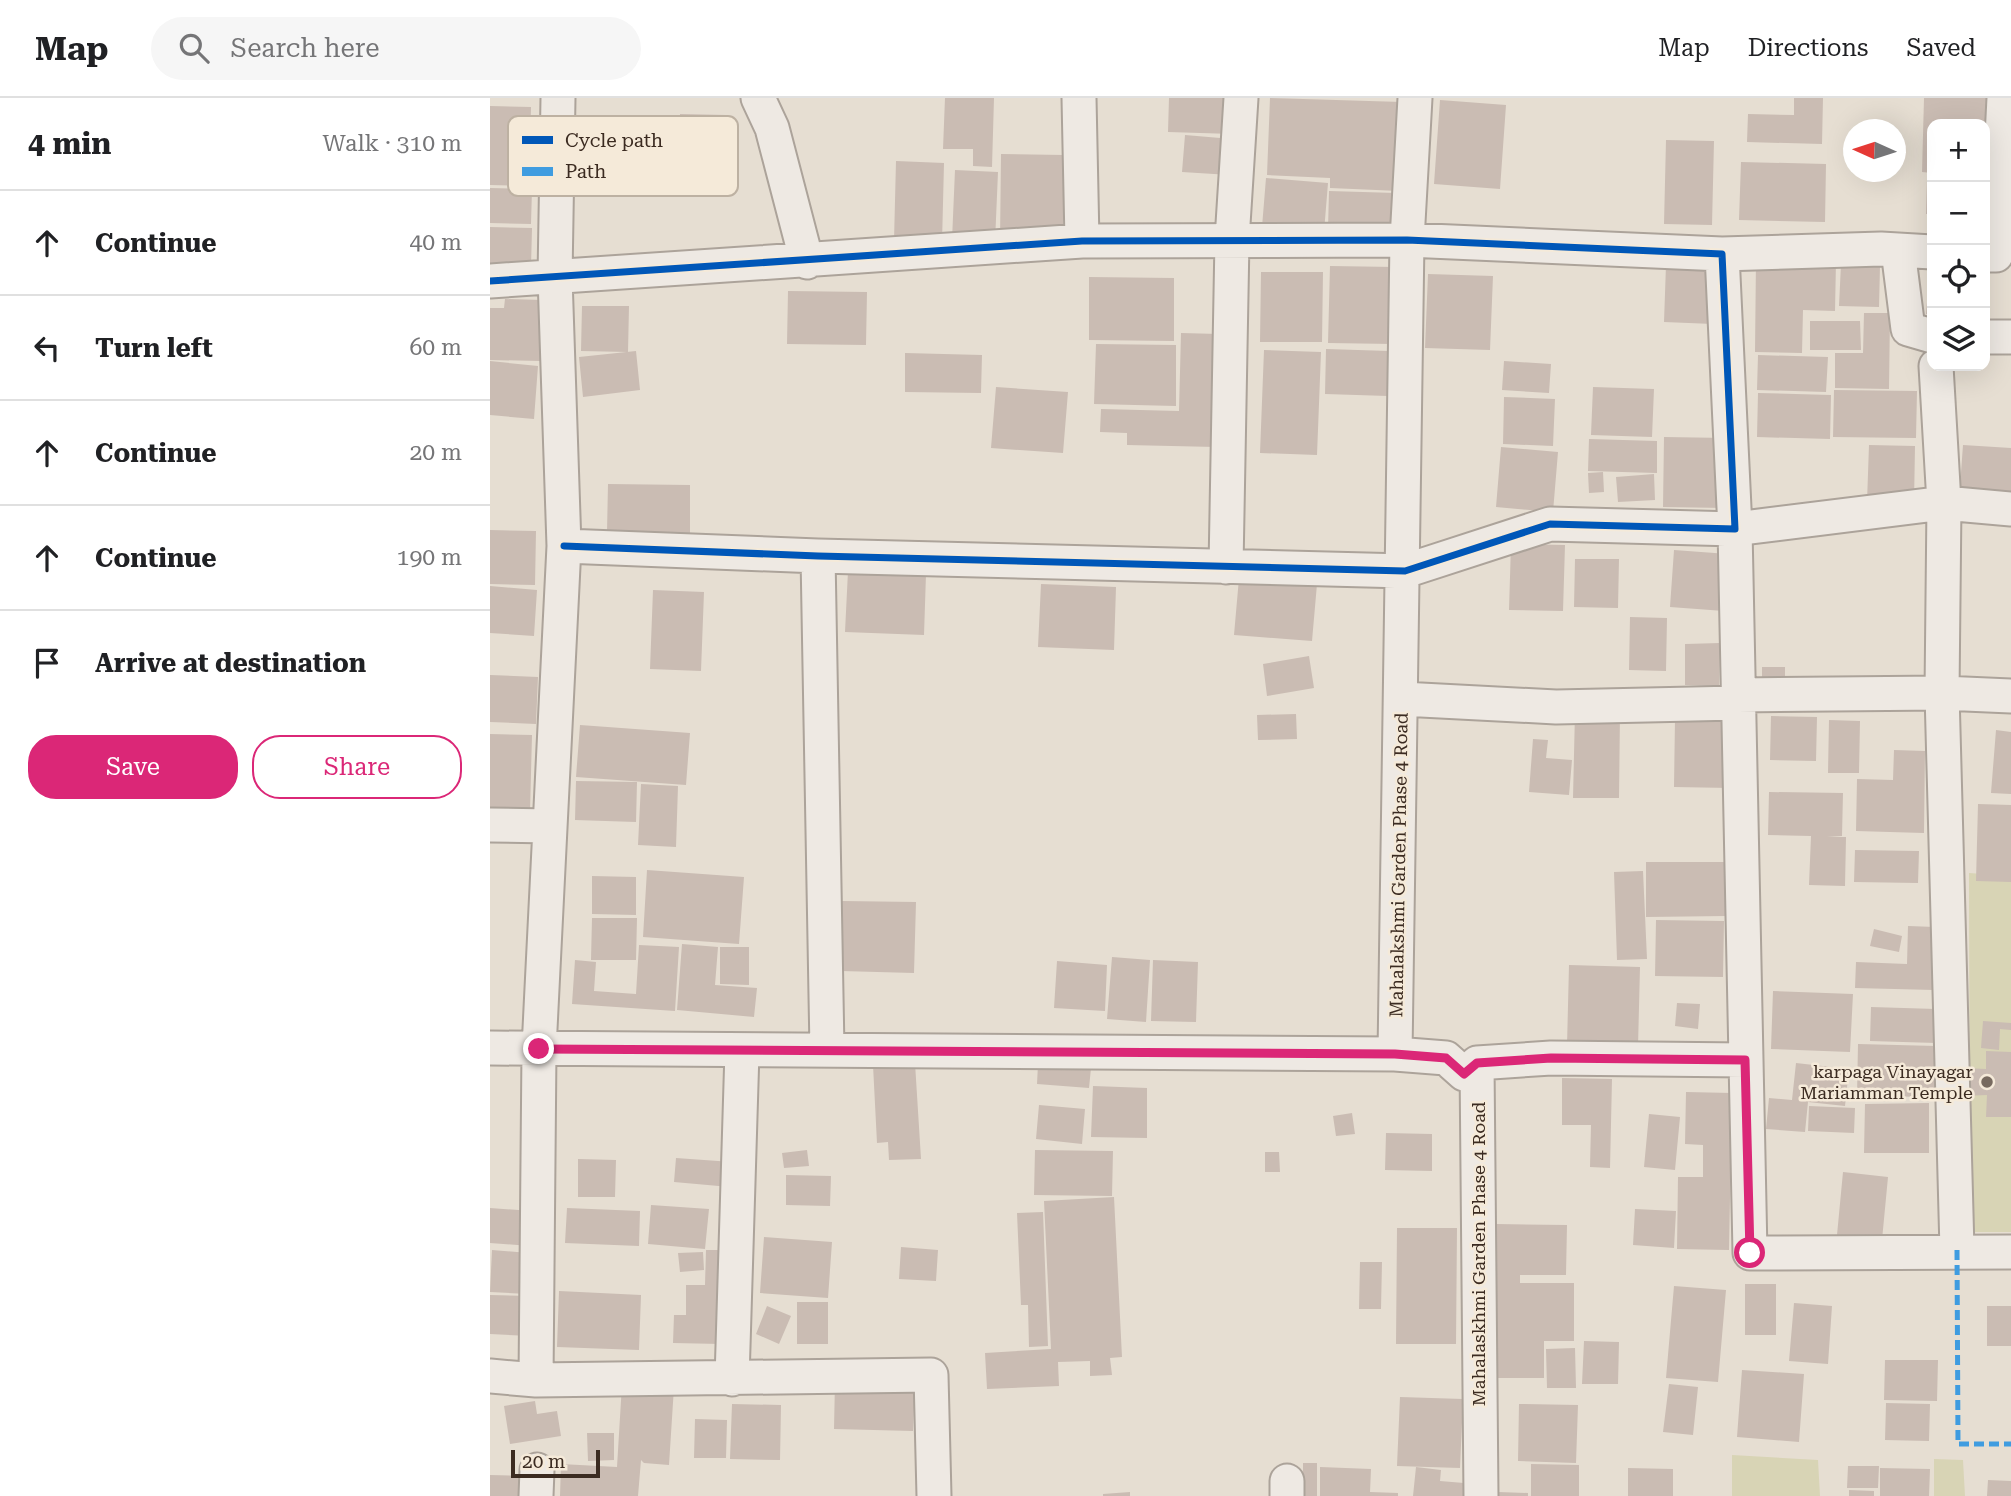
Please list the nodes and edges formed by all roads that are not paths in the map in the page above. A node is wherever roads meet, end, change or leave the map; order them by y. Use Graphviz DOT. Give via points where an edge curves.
graph roads {
  1 [pos="558,98"];
  2 [pos="758,98"];
  3 [pos="1079,98"];
  4 [pos="1241,98"];
  5 [pos="1415,98"];
  6 [pos="2004,98"];
  7 [pos="558,116"];
  8 [pos="2007,147"];
  9 [pos="556,196"];
  10 [pos="1232,240"];
  11 [pos="1407,240"];
  12 [pos="1082,241"];
  13 [pos="1898,250"];
  14 [pos="1927,252"];
  15 [pos="1722,254"];
  16 [pos="1990,255"];
  17 [pos="807,262"];
  18 [pos="555,277"];
  19 [pos="490,281"];
  20 [pos="1927,334"];
  21 [pos="1990,337"];
  22 [pos="2011,337"];
  23 [pos="1936,371"];
  24 [pos="1944,503"];
  25 [pos="2011,509"];
  26 [pos="1735,529"];
  27 [pos="565,547"];
  28 [pos="818,556"];
  29 [pos="1226,566"];
  30 [pos="1405,570"];
  31 [pos="1942,693"];
  32 [pos="2011,696"];
  33 [pos="1402,699"];
  34 [pos="1738,699"];
  35 [pos="490,825"];
  36 [pos="550,826"];
  37 [pos="490,1048"];
  38 [pos="539,1049"];
  39 [pos="827,1050"];
  40 [pos="742,1051"];
  41 [pos="1395,1054"];
  42 [pos="1745,1060"];
  43 [pos="1477,1063"];
  44 [pos="1957,1250"];
  45 [pos="2011,1252"];
  46 [pos="490,1377"];
  47 [pos="732,1379"];
  48 [pos="536,1380"];
  49 [pos="934,1496"];
  50 [pos="1480,1496"];
  1 -- 7 [label="street"];
  2 -- 17 [label="street" via="772,128"];
  3 -- 12 [label="street"];
  4 -- 10 [label="street"];
  5 -- 11 [label="street, Mahalakshmi Garden Phase 4 Road"];
  6 -- 8 [label="street"];
  8 -- 16 [label="street" via="1996,255"];
  9 -- 18 [label="street"];
  10 -- 11 [label="street"];
  10 -- 12 [label="street"];
  10 -- 29 [label="street"];
  11 -- 15 [label="street"];
  11 -- 30 [label="street, Mahalakshmi Garden Phase 4 Road"];
  12 -- 17 [label="street"];
  13 -- 14 [label="street"];
  13 -- 15 [label="street"];
  13 -- 20 [label="street" via="1908,329"];
  15 -- 26 [label="street"];
  17 -- 18 [label="street"];
  18 -- 19 [label="street"];
  18 -- 27 [label="street"];
  21 -- 22 [label="street"];
  23 -- 24 [label="street"];
  24 -- 25 [label="street"];
  24 -- 26 [label="street"];
  24 -- 31 [label="street"];
  26 -- 30 [label="street" via="1550,524"];
  26 -- 34 [label="street"];
  27 -- 28 [label="street"];
  27 -- 36 [label="street"];
  28 -- 29 [label="street"];
  28 -- 39 [label="street"];
  29 -- 30 [label="street"];
  30 -- 33 [label="street, Mahalakshmi Garden Phase 4 Road"];
  31 -- 32 [label="street"];
  31 -- 34 [label="street"];
  31 -- 44 [label="street"];
  33 -- 34 [label="street" via="1556,707"];
  33 -- 41 [label="street, Mahalakshmi Garden Phase 4 Road"];
  34 -- 42 [label="street"];
  35 -- 36 [label="street"];
  36 -- 38 [label="street"];
  37 -- 38 [label="street"];
  38 -- 40 [label="street"];
  38 -- 48 [label="street"];
  39 -- 40 [label="street"];
  39 -- 41 [label="street"];
  40 -- 47 [label="street"];
  41 -- 43 [label="street" via="1446,1058 1464,1074"];
  42 -- 43 [label="street" via="1551,1058"];
  42 -- 44 [label="street" via="1750,1253"];
  43 -- 50 [label="street, Mahalaskhmi Garden Phase 4 Road"];
  44 -- 45 [label="street"];
  46 -- 48 [label="street"];
  47 -- 48 [label="street"];
  47 -- 49 [label="street" via="931,1375"];
}
